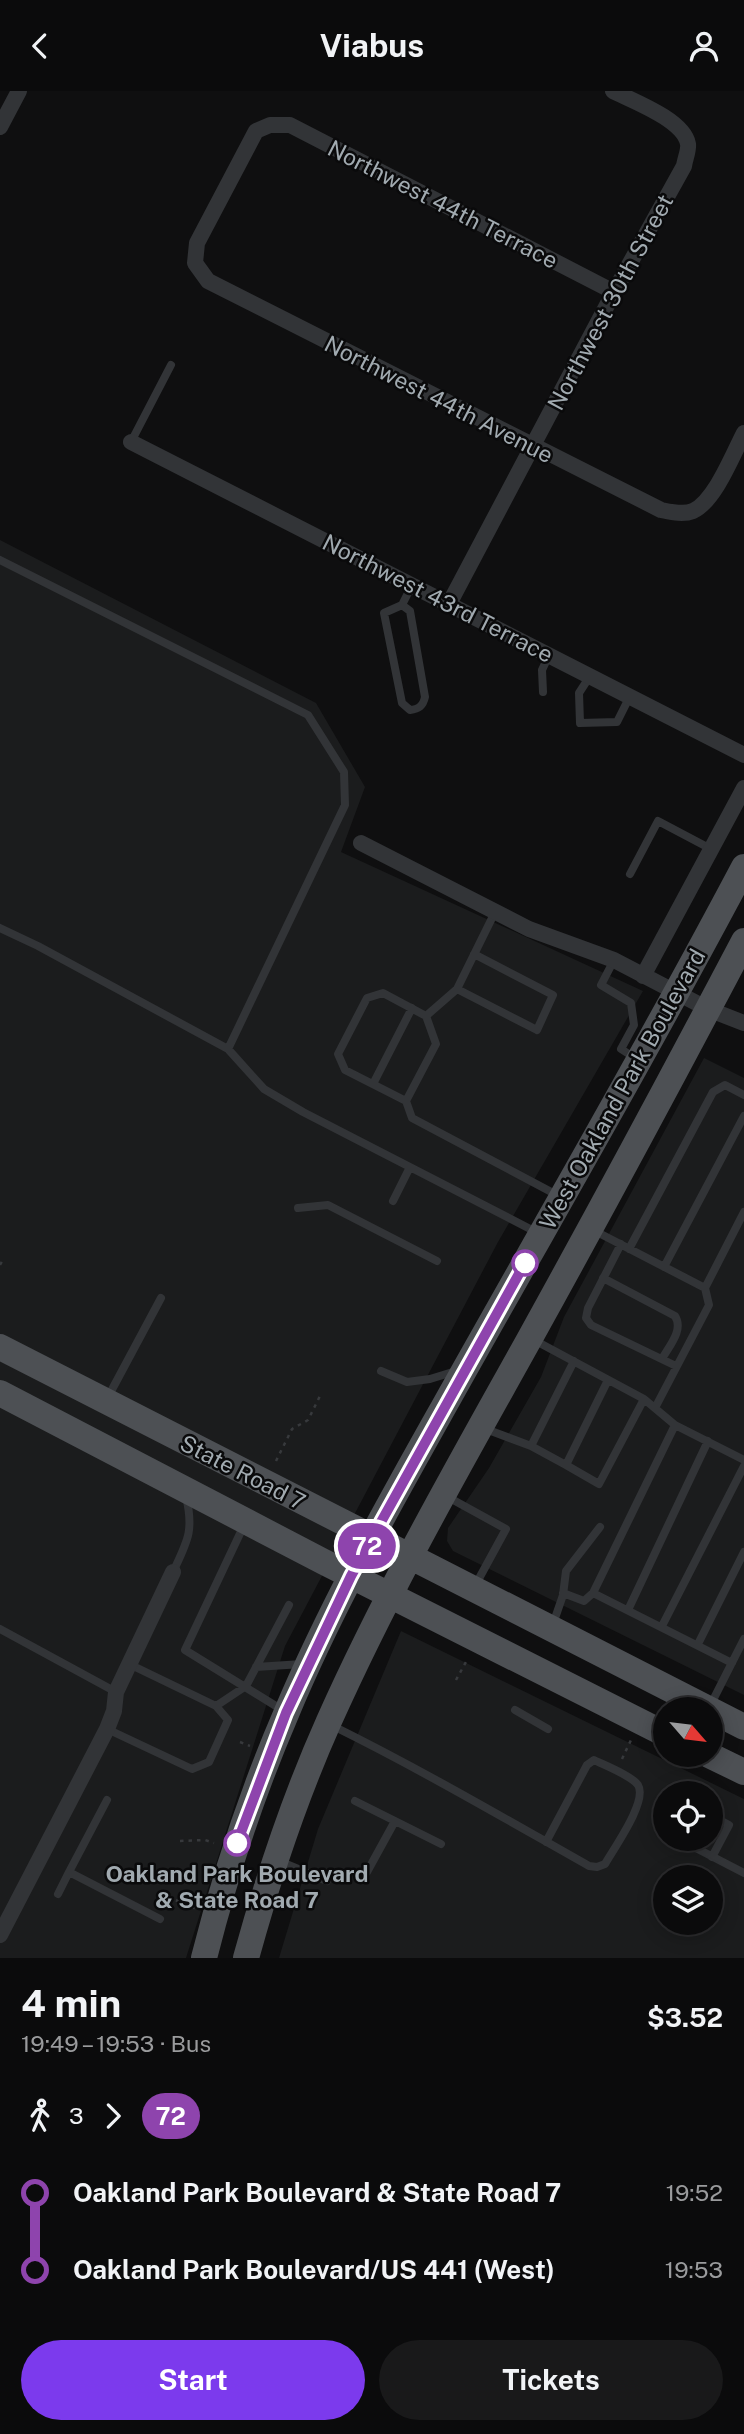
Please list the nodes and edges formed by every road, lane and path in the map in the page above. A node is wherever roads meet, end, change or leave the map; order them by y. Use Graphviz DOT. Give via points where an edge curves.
graph roads {
  1 [pos="19,91"];
  2 [pos="612,91"];
  3 [pos="270,125"];
  4 [pos="0,127"];
  5 [pos="614,292"];
  6 [pos="171,365"];
  7 [pos="744,433"];
  8 [pos="131,442"];
  9 [pos="533,446"];
  10 [pos="0,560"];
  11 [pos="412,585"];
  12 [pos="449,604"];
  13 [pos="401,605"];
  14 [pos="549,655"];
  15 [pos="590,676"];
  16 [pos="543,692"];
  17 [pos="630,697"];
  18 [pos="744,755"];
  19 [pos="744,788"];
  20 [pos="361,843"];
  21 [pos="711,849"];
  22 [pos="744,867"];
  23 [pos="630,874"];
  24 [pos="495,912"];
  25 [pos="0,928"];
  26 [pos="744,941"];
  27 [pos="474,954"];
  28 [pos="614,960"];
  29 [pos="643,976"];
  30 [pos="457,989"];
  31 [pos="678,993"];
  32 [pos="412,1008"];
  33 [pos="708,1009"];
  34 [pos="426,1016"];
  35 [pos="744,1023"];
  36 [pos="228,1049"];
  37 [pos="640,1061"];
  38 [pos="373,1084"];
  39 [pos="744,1095"];
  40 [pos="406,1101"];
  41 [pos="744,1116"];
  42 [pos="410,1167"];
  43 [pos="562,1197"];
  44 [pos="393,1201"];
  45 [pos="298,1208"];
  46 [pos="744,1212"];
  47 [pos="590,1229"];
  48 [pos="541,1234"];
  49 [pos="625,1246"];
  50 [pos="4,1258"];
  51 [pos="437,1261"];
  52 [pos="0,1265"];
  53 [pos="664,1267"];
  54 [pos="603,1278"];
  55 [pos="705,1288"];
  56 [pos="161,1298"];
  57 [pos="530,1338"];
  58 [pos="0,1347"];
  59 [pos="662,1359"];
  60 [pos="574,1361"];
  61 [pos="677,1366"];
  62 [pos="466,1368"];
  63 [pos="381,1371"];
  64 [pos="608,1380"];
  65 [pos="0,1393"];
  66 [pos="320,1396"];
  67 [pos="644,1399"];
  68 [pos="106,1402"];
  69 [pos="655,1408"];
  70 [pos="675,1425"];
  71 [pos="480,1427"];
  72 [pos="708,1441"];
  73 [pos="531,1446"];
  74 [pos="744,1459"];
  75 [pos="276,1461"];
  76 [pos="566,1465"];
  77 [pos="744,1466"];
  78 [pos="184,1490"];
  79 [pos="444,1494"];
  80 [pos="246,1521"];
  81 [pos="600,1527"];
  82 [pos="371,1538"];
  83 [pos="744,1552"];
  84 [pos="409,1557"];
  85 [pos="173,1572"];
  86 [pos="351,1576"];
  87 [pos="473,1590"];
  88 [pos="563,1593"];
  89 [pos="593,1593"];
  90 [pos="390,1595"];
  91 [pos="289,1605"];
  92 [pos="628,1610"];
  93 [pos="662,1626"];
  94 [pos="0,1629"];
  95 [pos="551,1629"];
  96 [pos="744,1640"];
  97 [pos="698,1644"];
  98 [pos="467,1660"];
  99 [pos="732,1663"];
  100 [pos="129,1664"];
  101 [pos="309,1664"];
  102 [pos="257,1667"];
  103 [pos="456,1680"];
  104 [pos="246,1686"];
  105 [pos="116,1692"];
  106 [pos="684,1697"];
  107 [pos="714,1697"];
  108 [pos="216,1706"];
  109 [pos="515,1710"];
  110 [pos="286,1713"];
  111 [pos="723,1716"];
  112 [pos="328,1723"];
  113 [pos="744,1727"];
  114 [pos="653,1728"];
  115 [pos="107,1729"];
  116 [pos="548,1729"];
  117 [pos="633,1737"];
  118 [pos="240,1742"];
  119 [pos="257,1749"];
  120 [pos="723,1762"];
  121 [pos="615,1771"];
  122 [pos="744,1772"];
  123 [pos="107,1800"];
  124 [pos="355,1801"];
  125 [pos="395,1821"];
  126 [pos="723,1822"];
  127 [pos="723,1836"];
  128 [pos="180,1841"];
  129 [pos="546,1842"];
  130 [pos="441,1844"];
  131 [pos="220,1846"];
  132 [pos="701,1851"];
  133 [pos="715,1851"];
  134 [pos="712,1857"];
  135 [pos="276,1860"];
  136 [pos="69,1872"];
  137 [pos="367,1872"];
  138 [pos="744,1873"];
  139 [pos="327,1881"];
  140 [pos="58,1894"];
  141 [pos="167,1897"];
  142 [pos="199,1909"];
  143 [pos="160,1919"];
  144 [pos="0,1935"];
  145 [pos="204,1958"];
  146 [pos="246,1958"];
  1 -- 4 [label="street"];
  2 -- 5 [label="street, Northwest 30th Street" via="667,119 683,131 689,146 684,166"];
  3 -- 5 [label="street, Northwest 44th Terrace" via="290,125"];
  3 -- 9 [label="street, Northwest 44th Avenue" via="256,131 197,243 195,263 208,281"];
  5 -- 9 [label="street, Northwest 30th Street"];
  6 -- 8 [label="lane"];
  7 -- 9 [label="street, Northwest 44th Avenue" via="713,491 694,510 682,513 661,510"];
  8 -- 11 [label="street, Northwest 43rd Terrace"];
  9 -- 12 [label="street, Northwest 30th Street"];
  10 -- 36 [label="lane" via="308,715 344,772 345,804"];
  11 -- 12 [label="street, Northwest 43rd Terrace"];
  11 -- 13 [label="lane"];
  12 -- 14 [label="street, Northwest 43rd Terrace"];
  13 -- 13 [label="lane" via="384,613 402,703 410,710 424,704 425,697 410,611"];
  14 -- 15 [label="street, Northwest 43rd Terrace"];
  14 -- 16 [label="lane" via="542,670"];
  15 -- 17 [label="street, Northwest 43rd Terrace"];
  15 -- 17 [label="lane" via="579,694 580,723 617,722"];
  17 -- 18 [label="street, Northwest 43rd Terrace"];
  19 -- 21 [label="street"];
  20 -- 24 [label="street"];
  21 -- 23 [label="lane" via="658,821"];
  21 -- 29 [label="street"];
  22 -- 31 [label="main road, West Oakland Park Boulevard"];
  24 -- 27 [label="lane"];
  24 -- 28 [label="street"];
  25 -- 36 [label="lane"];
  26 -- 33 [label="main road, West Oakland Park Boulevard"];
  27 -- 30 [label="lane"];
  27 -- 30 [label="lane" via="553,995 537,1030"];
  28 -- 29 [label="street"];
  28 -- 37 [label="lane" via="601,985 631,1003 634,1025 621,1049"];
  29 -- 31 [label="street"];
  30 -- 34 [label="lane"];
  31 -- 33 [label="street"];
  31 -- 37 [label="main road, West Oakland Park Boulevard"];
  32 -- 34 [label="lane"];
  32 -- 38 [label="lane"];
  32 -- 38 [label="lane" via="383,993 367,998 344,1042 338,1054 345,1070"];
  33 -- 35 [label="street"];
  33 -- 47 [label="main road, West Oakland Park Boulevard"];
  34 -- 40 [label="lane" via="436,1044"];
  36 -- 42 [label="lane" via="264,1089"];
  37 -- 43 [label="main road, West Oakland Park Boulevard"];
  38 -- 40 [label="lane"];
  39 -- 49 [label="lane" via="725,1085 713,1092"];
  40 -- 43 [label="lane" via="412,1118"];
  41 -- 53 [label="lane"];
  42 -- 44 [label="lane"];
  42 -- 48 [label="lane"];
  43 -- 48 [label="main road, West Oakland Park Boulevard"];
  45 -- 51 [label="lane" via="328,1205"];
  46 -- 55 [label="lane"];
  47 -- 49 [label="lane"];
  47 -- 57 [label="main road, West Oakland Park Boulevard"];
  48 -- 62 [label="main road, West Oakland Park Boulevard"];
  49 -- 53 [label="lane"];
  49 -- 54 [label="lane"];
  50 -- 52 [label="path"];
  53 -- 55 [label="lane"];
  54 -- 59 [label="lane" via="675,1316 679,1330"];
  54 -- 59 [label="lane" via="588,1308 586,1318 591,1325"];
  55 -- 61 [label="lane" via="709,1305"];
  56 -- 68 [label="lane"];
  57 -- 60 [label="lane"];
  57 -- 71 [label="main road, West Oakland Park Boulevard"];
  58 -- 68 [label="main road, State Road 7"];
  59 -- 61 [label="lane"];
  60 -- 64 [label="lane"];
  60 -- 73 [label="lane"];
  61 -- 69 [label="lane"];
  62 -- 63 [label="lane" via="407,1382"];
  62 -- 82 [label="main road, West Oakland Park Boulevard"];
  64 -- 67 [label="lane"];
  64 -- 76 [label="lane"];
  65 -- 78 [label="main road, State Road 7"];
  66 -- 75 [label="path" via="308,1420 292,1429"];
  67 -- 69 [label="lane"];
  67 -- 76 [label="lane" via="599,1483"];
  68 -- 82 [label="main road, State Road 7"];
  69 -- 70 [label="lane"];
  70 -- 72 [label="lane"];
  70 -- 89 [label="lane"];
  71 -- 73 [label="lane"];
  71 -- 79 [label="main road, West Oakland Park Boulevard"];
  72 -- 74 [label="lane"];
  72 -- 92 [label="lane"];
  73 -- 76 [label="lane"];
  77 -- 93 [label="lane"];
  78 -- 80 [label="main road, State Road 7"];
  78 -- 85 [label="lane" via="191,1520"];
  79 -- 84 [label="main road, West Oakland Park Boulevard"];
  79 -- 87 [label="lane" via="506,1529"];
  80 -- 86 [label="main road, State Road 7"];
  80 -- 104 [label="lane" via="185,1650"];
  81 -- 88 [label="lane" via="566,1571"];
  82 -- 84 [label="main road, State Road 7"];
  82 -- 86 [label="main road, West Oakland Park Boulevard"];
  83 -- 97 [label="lane"];
  84 -- 87 [label="main road, State Road 7"];
  84 -- 90 [label="main road, West Oakland Park Boulevard"];
  85 -- 100 [label="street"];
  86 -- 90 [label="main road, State Road 7"];
  86 -- 101 [label="main road, West Oakland Park Boulevard"];
  87 -- 95 [label="main road, State Road 7"];
  88 -- 89 [label="lane" via="584,1601"];
  88 -- 95 [label="lane"];
  89 -- 92 [label="lane"];
  90 -- 112 [label="main road, West Oakland Park Boulevard"];
  90 -- 114 [label="main road, State Road 7"];
  91 -- 102 [label="lane"];
  92 -- 93 [label="lane"];
  93 -- 97 [label="lane"];
  94 -- 105 [label="lane"];
  95 -- 106 [label="main road, State Road 7"];
  96 -- 99 [label="lane"];
  97 -- 99 [label="lane"];
  98 -- 103 [label="path"];
  99 -- 107 [label="lane"];
  100 -- 105 [label="street"];
  100 -- 108 [label="lane"];
  101 -- 102 [label="lane"];
  101 -- 110 [label="main road, West Oakland Park Boulevard"];
  102 -- 104 [label="lane"];
  104 -- 108 [label="lane"];
  104 -- 110 [label="lane"];
  105 -- 115 [label="street"];
  108 -- 115 [label="lane" via="228,1720 209,1762 192,1769"];
  109 -- 116 [label="lane"];
  110 -- 145 [label="main road, West Oakland Park Boulevard" via="240,1837"];
  111 -- 113 [label="main road, State Road 7"];
  112 -- 129 [label="lane"];
  112 -- 135 [label="main road, West Oakland Park Boulevard"];
  115 -- 144 [label="street"];
  117 -- 121 [label="path"];
  118 -- 119 [label="path"];
  120 -- 122 [label="main road"];
  121 -- 129 [label="lane" via="594,1761 587,1765"];
  121 -- 129 [label="lane" via="639,1786 640,1798 605,1864 589,1866"];
  123 -- 136 [label="lane"];
  124 -- 125 [label="lane"];
  125 -- 130 [label="lane"];
  125 -- 137 [label="lane"];
  126 -- 127 [label="lane" via="729,1825"];
  128 -- 131 [label="path" via="205,1840"];
  132 -- 134 [label="lane"];
  133 -- 134 [label="lane"];
  134 -- 138 [label="lane"];
  135 -- 139 [label="lane"];
  135 -- 146 [label="main road, West Oakland Park Boulevard"];
  136 -- 140 [label="lane"];
  136 -- 143 [label="lane"];
  141 -- 142 [label="path"];
}
